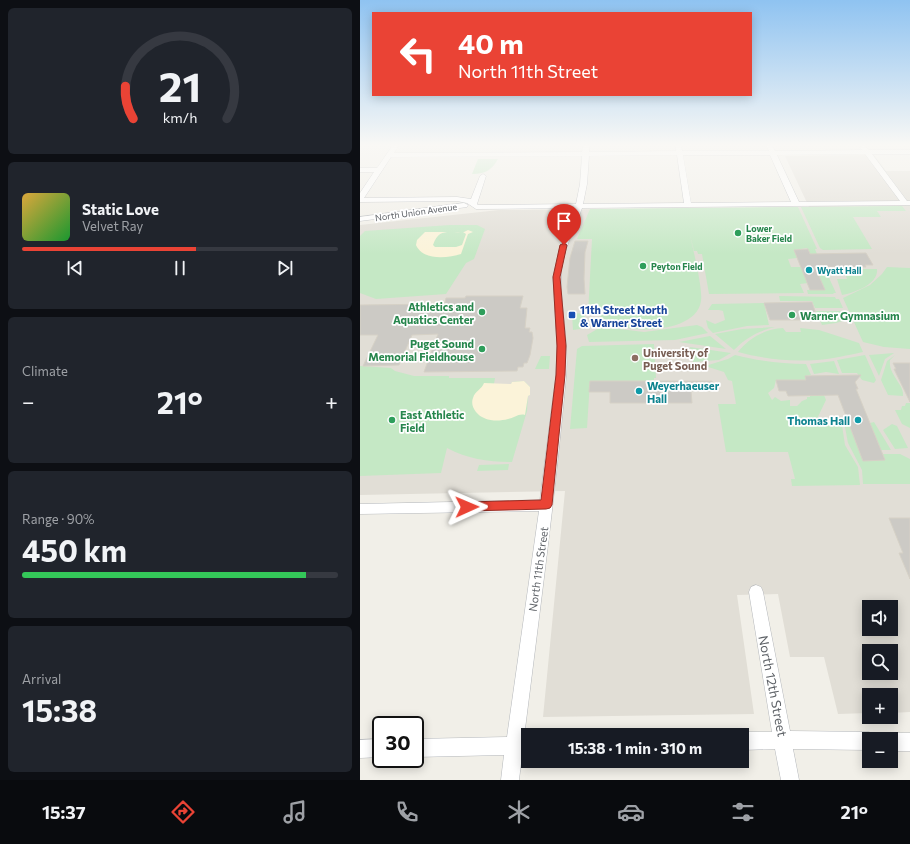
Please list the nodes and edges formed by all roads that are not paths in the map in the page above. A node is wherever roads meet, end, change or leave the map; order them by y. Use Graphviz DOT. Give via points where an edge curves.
graph roads {
  1 [pos="372,181"];
  2 [pos="481,181"];
  3 [pos="582,181"];
  4 [pos="684,181"];
  5 [pos="786,181"];
  6 [pos="888,181"];
  7 [pos="899,196"];
  8 [pos="910,196"];
  9 [pos="360,199"];
  10 [pos="795,200"];
  11 [pos="687,201"];
  12 [pos="580,202"];
  13 [pos="907,203"];
  14 [pos="473,204"];
  15 [pos="360,219"];
  16 [pos="546,505"];
  17 [pos="360,509"];
  18 [pos="756,592"];
  19 [pos="523,728"];
  20 [pos="784,740"];
  21 [pos="749,741"];
  22 [pos="862,742"];
  23 [pos="898,742"];
  24 [pos="910,742"];
  25 [pos="521,746"];
  26 [pos="372,748"];
  27 [pos="424,748"];
  28 [pos="360,749"];
  29 [pos="510,780"];
  30 [pos="790,780"];
  1 -- 9 [label="street"];
  2 -- 14 [label="street"];
  3 -- 12 [label="street, North 11th Street"];
  4 -- 11 [label="street"];
  5 -- 10 [label="street"];
  6 -- 7 [label="street"];
  7 -- 8 [label="street, North Union Avenue"];
  7 -- 10 [label="street, North Union Avenue"];
  7 -- 13 [label="street"];
  9 -- 14 [label="street, North Union Avenue" via="457,199"];
  10 -- 11 [label="street, North Union Avenue"];
  10 -- 13 [label="street, North Union Avenue"];
  11 -- 12 [label="street, North Union Avenue"];
  12 -- 14 [label="street, North Union Avenue" via="476,207"];
  12 -- 16 [label="street, North 11th Street" via="557,273 562,346 561,375"];
  14 -- 15 [label="street, North Union Avenue"];
  16 -- 17 [label="street"];
  16 -- 19 [label="street, North 11th Street"];
  18 -- 20 [label="street, North 12th Street"];
  20 -- 21 [label="street"];
  20 -- 22 [label="street"];
  20 -- 30 [label="street, North 12th Street"];
  23 -- 24 [label="street"];
  25 -- 27 [label="street"];
  25 -- 29 [label="street, North 11th Street"];
  26 -- 28 [label="street"];
}
